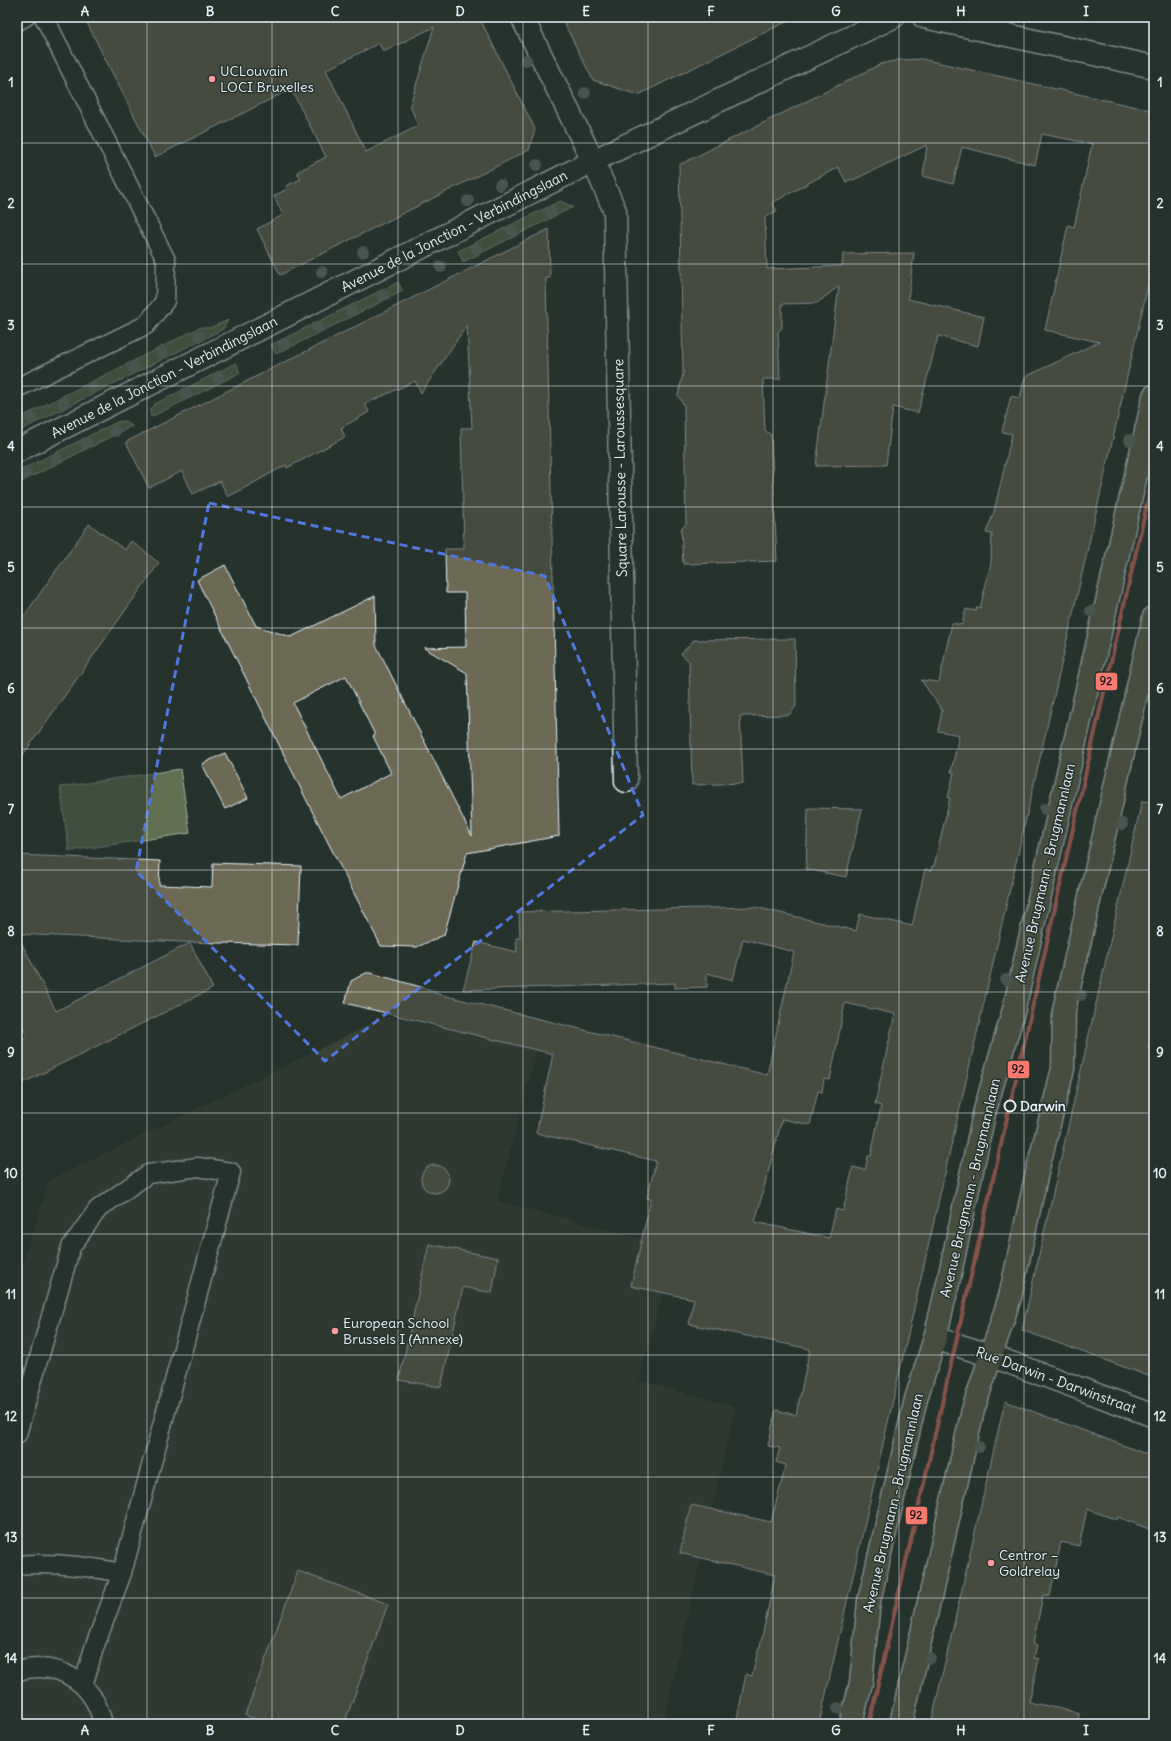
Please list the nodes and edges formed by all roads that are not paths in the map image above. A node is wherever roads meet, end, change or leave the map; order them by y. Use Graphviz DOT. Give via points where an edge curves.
graph roads {
  1 [pos="25,17"];
  2 [pos="44,17"];
  3 [pos="522,17"];
  4 [pos="894,17"];
  5 [pos="924,17"];
  6 [pos="17,21"];
  7 [pos="1154,67"];
  8 [pos="593,161"];
  9 [pos="17,388"];
  10 [pos="1154,396"];
  11 [pos="17,451"];
  12 [pos="1154,617"];
  13 [pos="626,781"];
  14 [pos="935,1338"];
  15 [pos="992,1356"];
  16 [pos="1154,1416"];
  17 [pos="17,1434"];
  18 [pos="17,1565"];
  19 [pos="122,1573"];
  20 [pos="17,1671"];
  21 [pos="83,1686"];
  22 [pos="103,1724"];
  23 [pos="851,1724"];
  24 [pos="901,1724"];
  1 -- 6 [label="lane"];
  2 -- 9 [label="lane" via="166,260 165,301 146,325"];
  3 -- 8 [label="street, Square Larousse - Laroussesquare"];
  4 -- 8 [label="street, Avenue de la Jonction - Verbindingslaan"];
  5 -- 7 [label="street"];
  8 -- 11 [label="street, Avenue de la Jonction - Verbindingslaan"];
  8 -- 13 [label="street, Square Larousse - Laroussesquare" via="615,211"];
  10 -- 14 [label="main road, Avenue Brugmann - Brugmannlaan" via="1014,1009 984,1114"];
  12 -- 15 [label="main road" via="1064,1010 1063,1069 1010,1297"];
  14 -- 15 [label="street, Rue Darwin - Darwinstraat"];
  14 -- 23 [label="main road, Avenue Brugmann - Brugmannlaan" via="916,1399 869,1601 861,1683"];
  15 -- 16 [label="street, Rue Darwin - Darwinstraat"];
  15 -- 24 [label="main road" via="973,1410"];
  17 -- 19 [label="lane" via="71,1247 98,1209 148,1174 198,1167 231,1172"];
  18 -- 19 [label="lane" via="35,1563 84,1566"];
  19 -- 21 [label="lane"];
  20 -- 21 [label="lane" via="30,1667 52,1669 72,1677"];
  21 -- 22 [label="lane" via="100,1709"];
}
